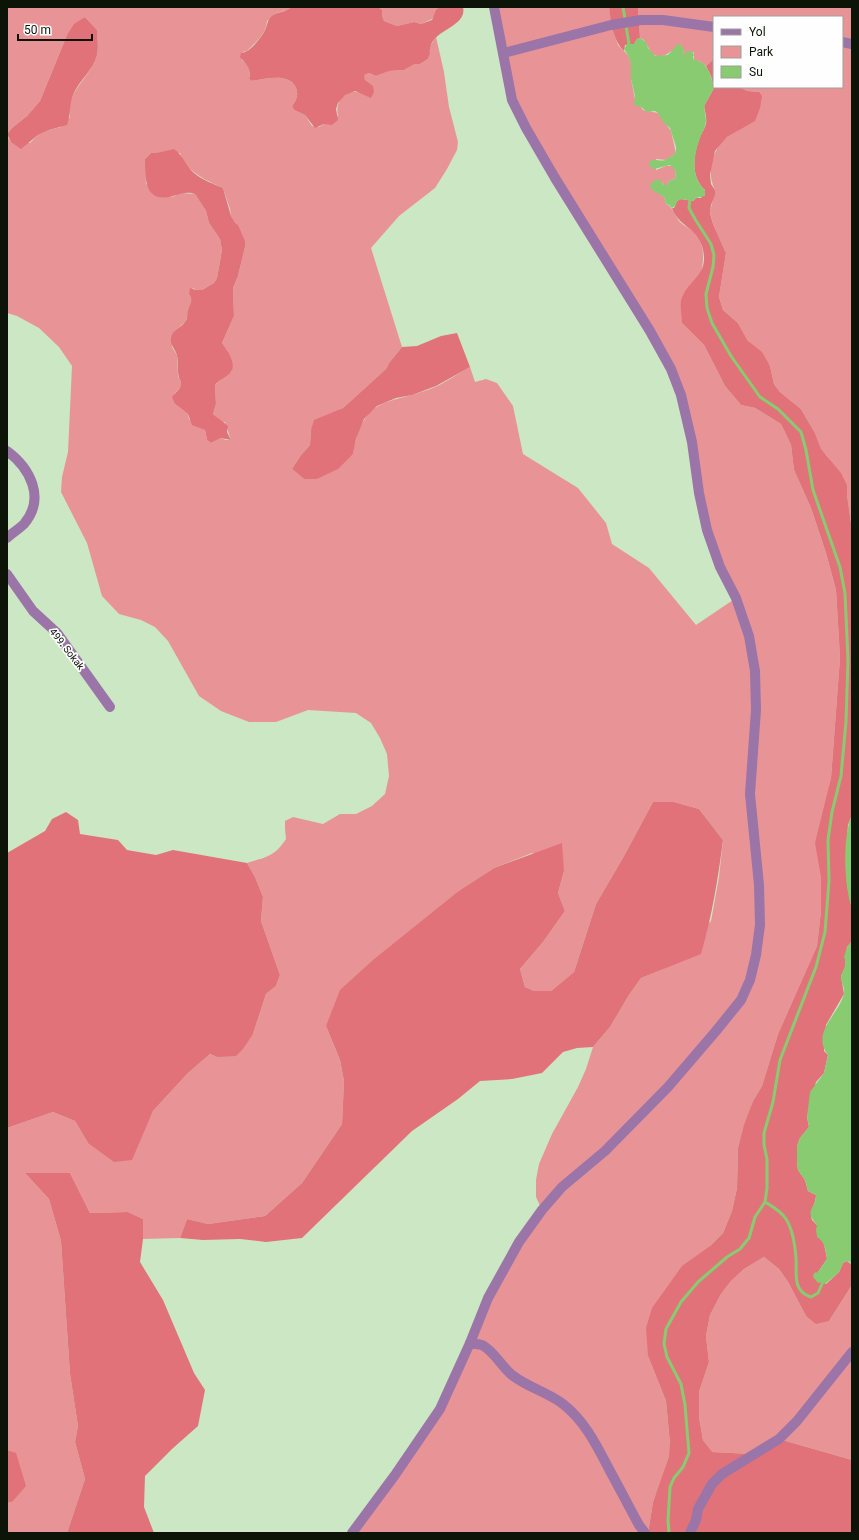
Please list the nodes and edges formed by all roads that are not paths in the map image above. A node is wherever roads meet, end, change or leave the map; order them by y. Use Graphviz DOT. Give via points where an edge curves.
graph roads {
  1 [pos="494,7"];
  2 [pos="713,27"];
  3 [pos="504,53"];
  4 [pos="7,451"];
  5 [pos="7,538"];
  6 [pos="7,574"];
  7 [pos="12,590"];
  8 [pos="110,707"];
  9 [pos="470,1343"];
  10 [pos="852,1352"];
  11 [pos="352,1533"];
  12 [pos="645,1533"];
  13 [pos="690,1533"];
  1 -- 3 [label="street"];
  2 -- 3 [label="street" via="663,20 641,20 611,25"];
  3 -- 9 [label="street" via="512,100 526,128 650,332 671,370 681,395 707,530 720,567 736,598 749,636 754,664 756,710 750,794 759,885 760,925 750,980 741,1000 668,1087 605,1152 562,1187 542,1210 501,1271"];
  4 -- 5 [label="street" via="27,470 32,480 34,497 32,511 24,524"];
  6 -- 7 [label="street, 499. Sokak"];
  7 -- 8 [label="street, 499. Sokak" via="57,633"];
  9 -- 11 [label="street" via="440,1408"];
  9 -- 12 [label="street" via="482,1346 511,1375 562,1403 577,1416 598,1447"];
  10 -- 13 [label="street" via="797,1421 779,1439 722,1474 712,1484 698,1509"];
}
